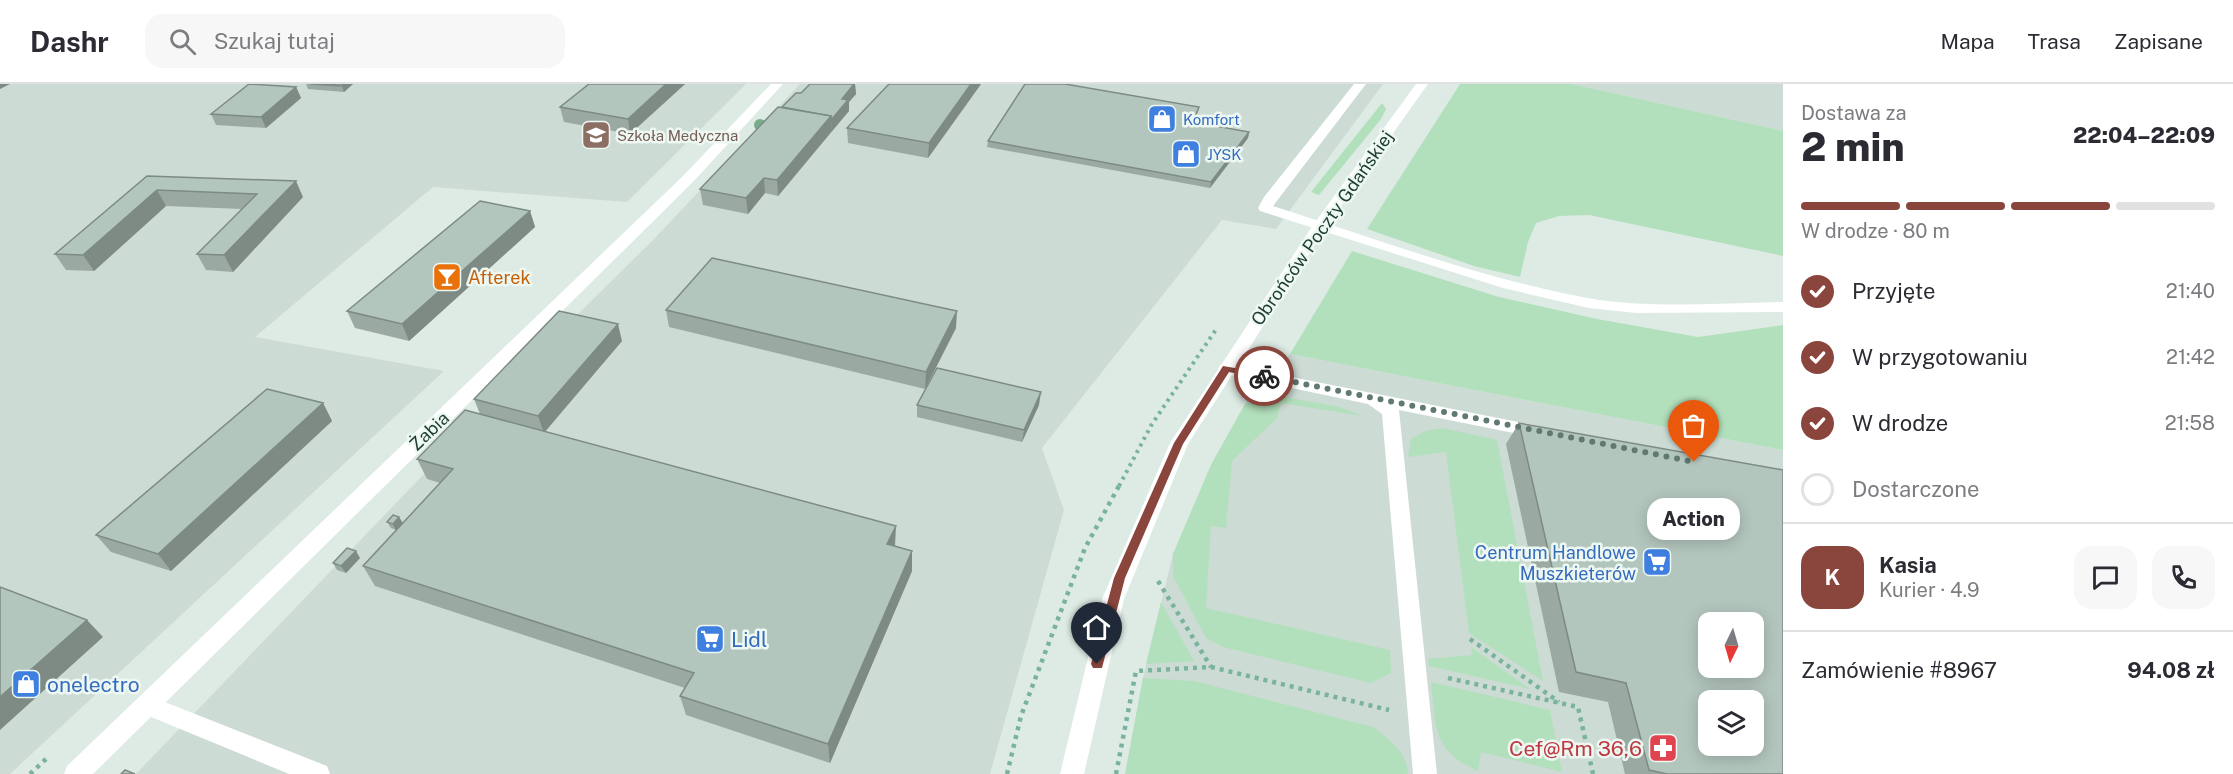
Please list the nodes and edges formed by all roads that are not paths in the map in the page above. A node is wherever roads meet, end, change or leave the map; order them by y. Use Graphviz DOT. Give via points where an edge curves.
graph roads {
  1 [pos="777,84"];
  2 [pos="1360,84"];
  3 [pos="1422,84"];
  4 [pos="1320,225"];
  5 [pos="1783,308"];
  6 [pos="1226,369"];
  7 [pos="1358,396"];
  8 [pos="1553,435"];
  9 [pos="147,705"];
  10 [pos="76,774"];
  11 [pos="318,774"];
  12 [pos="1072,774"];
  13 [pos="1425,774"];
  1 -- 9 [label="street, Żabia" via="687,180"];
  2 -- 4 [label="street" via="1265,205 1270,211"];
  3 -- 4 [label="street, Obrońców Poczty Gdańskiej"];
  4 -- 5 [label="street" via="1508,285 1588,303 1636,308"];
  4 -- 6 [label="street, Obrońców Poczty Gdańskiej"];
  6 -- 7 [label="street"];
  6 -- 12 [label="street, Obrońców Poczty Gdańskiej" via="1179,443 1120,578"];
  7 -- 8 [label="street"];
  7 -- 13 [label="street" via="1384,405 1393,421"];
  9 -- 10 [label="street, Żabia"];
  9 -- 11 [label="street"];
}
